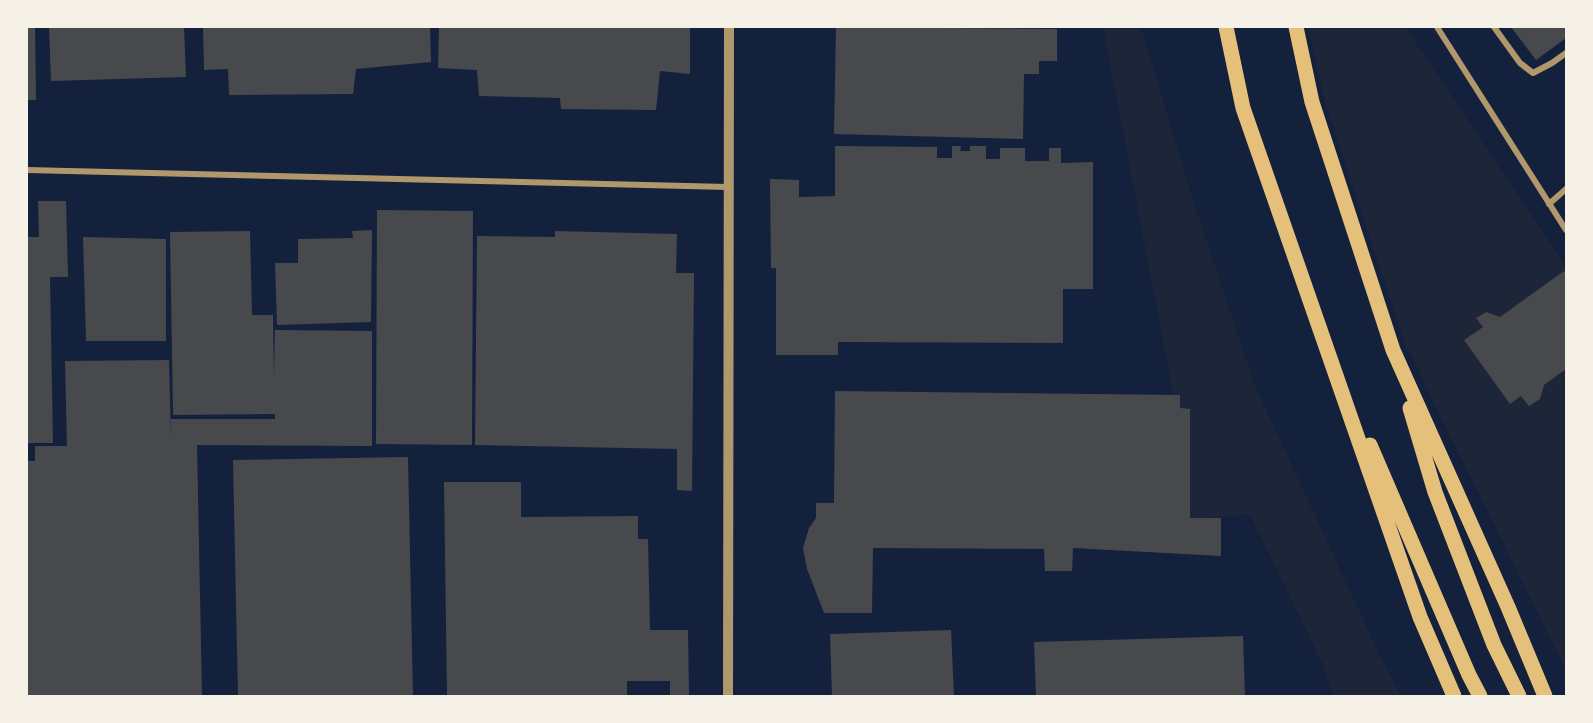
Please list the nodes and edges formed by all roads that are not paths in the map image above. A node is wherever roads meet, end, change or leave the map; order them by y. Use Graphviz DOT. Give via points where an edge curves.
graph roads {
  1 [pos="729,27"];
  2 [pos="1226,27"];
  3 [pos="1296,27"];
  4 [pos="1437,27"];
  5 [pos="1494,27"];
  6 [pos="1566,53"];
  7 [pos="27,171"];
  8 [pos="728,187"];
  9 [pos="1566,189"];
  10 [pos="1549,204"];
  11 [pos="1566,230"];
  12 [pos="1393,350"];
  13 [pos="1330,355"];
  14 [pos="728,696"];
  15 [pos="1454,696"];
  16 [pos="1480,696"];
  17 [pos="1519,696"];
  18 [pos="1545,696"];
  1 -- 8 [label="street"];
  2 -- 13 [label="main road" via="1243,108"];
  3 -- 12 [label="main road" via="1312,102"];
  4 -- 10 [label="street"];
  5 -- 6 [label="street" via="1520,63 1533,73"];
  7 -- 8 [label="street"];
  8 -- 14 [label="street"];
  9 -- 10 [label="street"];
  10 -- 11 [label="street"];
  12 -- 17 [label="main road" via="1435,492 1494,645"];
  12 -- 18 [label="main road"];
  13 -- 15 [label="main road" via="1420,617"];
  13 -- 16 [label="main road"];
}
